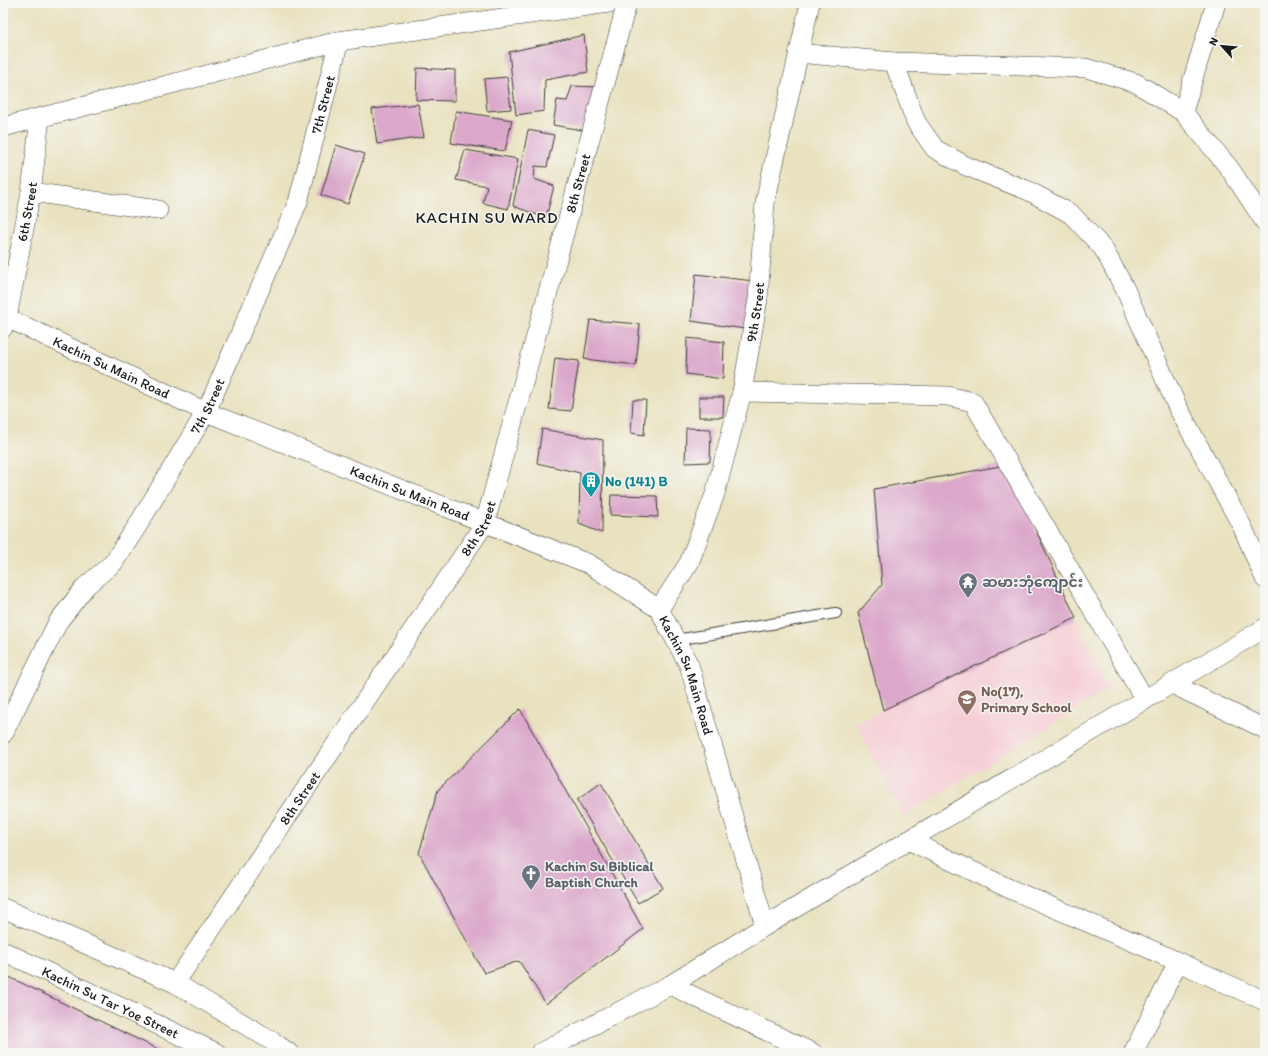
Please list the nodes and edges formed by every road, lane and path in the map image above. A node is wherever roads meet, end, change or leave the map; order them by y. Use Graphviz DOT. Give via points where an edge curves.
graph roads {
  1 [pos="609,3"];
  2 [pos="627,3"];
  3 [pos="810,3"];
  4 [pos="1216,3"];
  5 [pos="339,41"];
  6 [pos="798,53"];
  7 [pos="894,62"];
  8 [pos="1183,112"];
  9 [pos="40,118"];
  10 [pos="3,127"];
  11 [pos="31,192"];
  12 [pos="158,210"];
  13 [pos="1265,222"];
  14 [pos="4,321"];
  15 [pos="742,392"];
  16 [pos="206,412"];
  17 [pos="486,523"];
  18 [pos="1265,579"];
  19 [pos="659,609"];
  20 [pos="836,613"];
  21 [pos="1265,628"];
  22 [pos="676,640"];
  23 [pos="1172,684"];
  24 [pos="1145,700"];
  25 [pos="1265,729"];
  26 [pos="3,734"];
  27 [pos="910,841"];
  28 [pos="3,908"];
  29 [pos="766,926"];
  30 [pos="3,951"];
  31 [pos="1178,962"];
  32 [pos="175,983"];
  33 [pos="670,984"];
  34 [pos="1265,1001"];
  35 [pos="217,1053"];
  36 [pos="290,1053"];
  37 [pos="540,1053"];
  38 [pos="813,1053"];
  39 [pos="1133,1053"];
  1 -- 5 [label="street"];
  2 -- 17 [label="street, 8th Street"];
  3 -- 6 [label="street, 9th Street"];
  4 -- 8 [label="street"];
  5 -- 9 [label="street"];
  5 -- 16 [label="street, 7th Street" via="298,202"];
  6 -- 7 [label="street"];
  6 -- 15 [label="street, 9th Street" via="765,204 758,299"];
  7 -- 8 [label="street" via="1086,68 1136,83"];
  7 -- 18 [label="street" via="916,122 935,149 966,166 1029,191 1071,214 1103,248 1125,289 1176,406 1243,528"];
  8 -- 13 [label="street" via="1230,169"];
  9 -- 10 [label="street"];
  9 -- 11 [label="street, 6th Street"];
  11 -- 12 [label="street"];
  11 -- 14 [label="street, 6th Street"];
  14 -- 16 [label="street, Kachin Su Main Road"];
  15 -- 19 [label="street, 9th Street" via="715,494 690,563"];
  15 -- 24 [label="street" via="948,396 972,402"];
  16 -- 17 [label="street, Kachin Su Main Road"];
  16 -- 26 [label="street, 7th Street" via="113,563 86,586 58,622"];
  17 -- 19 [label="street, Kachin Su Main Road" via="589,564"];
  17 -- 32 [label="street, 8th Street"];
  19 -- 22 [label="street, Kachin Su Main Road"];
  20 -- 22 [label="lane"];
  21 -- 23 [label="street"];
  22 -- 29 [label="street, Kachin Su Main Road" via="689,665"];
  23 -- 24 [label="street"];
  23 -- 25 [label="street"];
  24 -- 27 [label="street"];
  27 -- 29 [label="street"];
  27 -- 31 [label="street" via="1010,889"];
  28 -- 32 [label="street"];
  29 -- 33 [label="street"];
  30 -- 35 [label="street, Kachin Su Tar Yoe Street"];
  31 -- 34 [label="street"];
  31 -- 39 [label="street"];
  32 -- 36 [label="street"];
  33 -- 37 [label="street"];
  33 -- 38 [label="street"];
}
